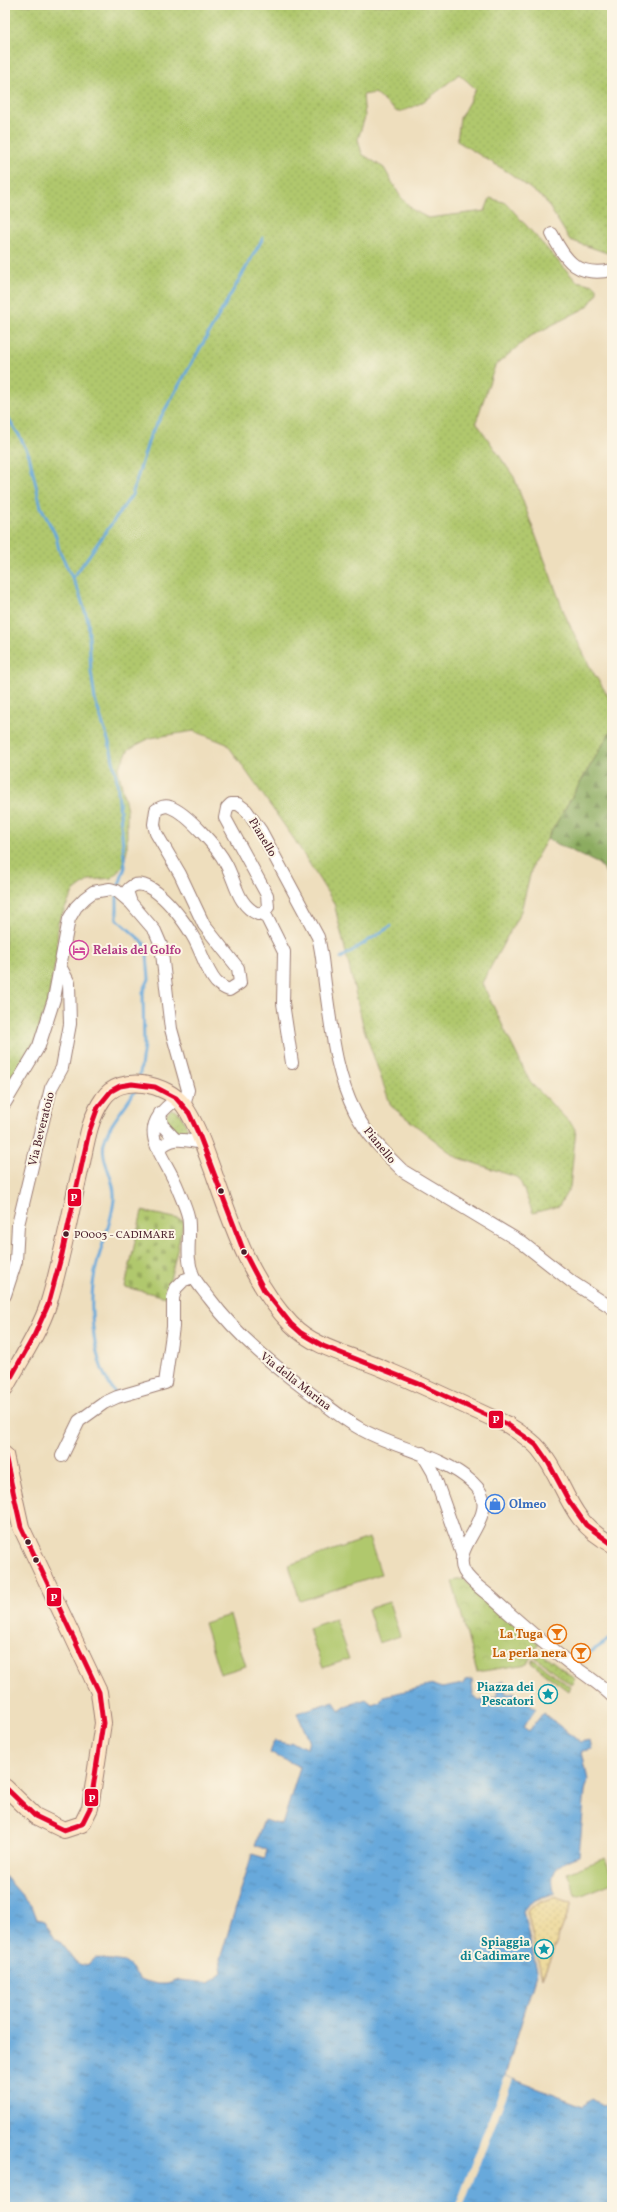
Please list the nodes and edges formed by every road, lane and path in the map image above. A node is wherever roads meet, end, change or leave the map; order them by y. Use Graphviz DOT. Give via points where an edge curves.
graph roads {
  1 [pos="552,234"];
  2 [pos="612,270"];
  3 [pos="131,903"];
  4 [pos="264,912"];
  5 [pos="60,966"];
  6 [pos="292,1063"];
  7 [pos="5,1103"];
  8 [pos="181,1103"];
  9 [pos="160,1113"];
  10 [pos="175,1139"];
  11 [pos="202,1143"];
  12 [pos="159,1149"];
  13 [pos="193,1277"];
  14 [pos="5,1295"];
  15 [pos="612,1308"];
  16 [pos="5,1388"];
  17 [pos="422,1453"];
  18 [pos="5,1455"];
  19 [pos="62,1456"];
  20 [pos="612,1544"];
  21 [pos="462,1554"];
  22 [pos="611,1695"];
  23 [pos="5,1787"];
  1 -- 2 [label="street" via="572,264 590,272"];
  3 -- 4 [label="street" via="126,891 135,885 149,887 160,894 191,933 216,982 229,990 240,983 238,968 204,925 180,874 156,833 156,810 169,807 189,820 226,863 244,906 258,914"];
  3 -- 5 [label="street" via="117,891 110,889 93,892 85,898 69,919"];
  3 -- 8 [label="street" via="155,931 161,945 171,1029 188,1090"];
  4 -- 6 [label="street" via="284,952 283,1003"];
  4 -- 15 [label="street, Pianello" via="268,907 267,895 225,818 227,808 232,804 238,804 246,810 261,831 318,937 323,956 335,1051 343,1084 355,1114 387,1156 402,1171 521,1242 572,1282"];
  5 -- 7 [label="street" via="54,999 39,1046"];
  5 -- 14 [label="street, Via Beveratoio" via="70,983 70,1024 62,1068 51,1088 30,1173 18,1225 16,1261"];
  8 -- 9 [label="street" via="164,1108"];
  8 -- 11 [label="main road"];
  8 -- 16 [label="main road" via="165,1092 142,1085 122,1084 112,1088 102,1099 90,1128 48,1307"];
  9 -- 10 [label="street" via="162,1125"];
  9 -- 12 [label="street" via="152,1132"];
  10 -- 11 [label="street"];
  10 -- 12 [label="street"];
  11 -- 20 [label="main road" via="242,1250 257,1278 291,1324 322,1345 396,1374 508,1425 539,1448 550,1463 572,1509 591,1531"];
  12 -- 13 [label="street" via="170,1169 188,1217 188,1257"];
  13 -- 17 [label="street, Via della Marina" via="219,1310 272,1365 358,1428 387,1442"];
  13 -- 19 [label="street" via="184,1280 176,1288 173,1298 173,1327 165,1383 104,1403 79,1421"];
  17 -- 21 [label="street" via="433,1472"];
  17 -- 21 [label="street, Via della Marina" via="460,1472 475,1484 482,1499 482,1513 477,1528 465,1544"];
  18 -- 23 [label="main road" via="21,1527 99,1692 103,1723 90,1808 82,1824 64,1830 35,1816"];
  21 -- 22 [label="street" via="463,1569 472,1581"];
}
